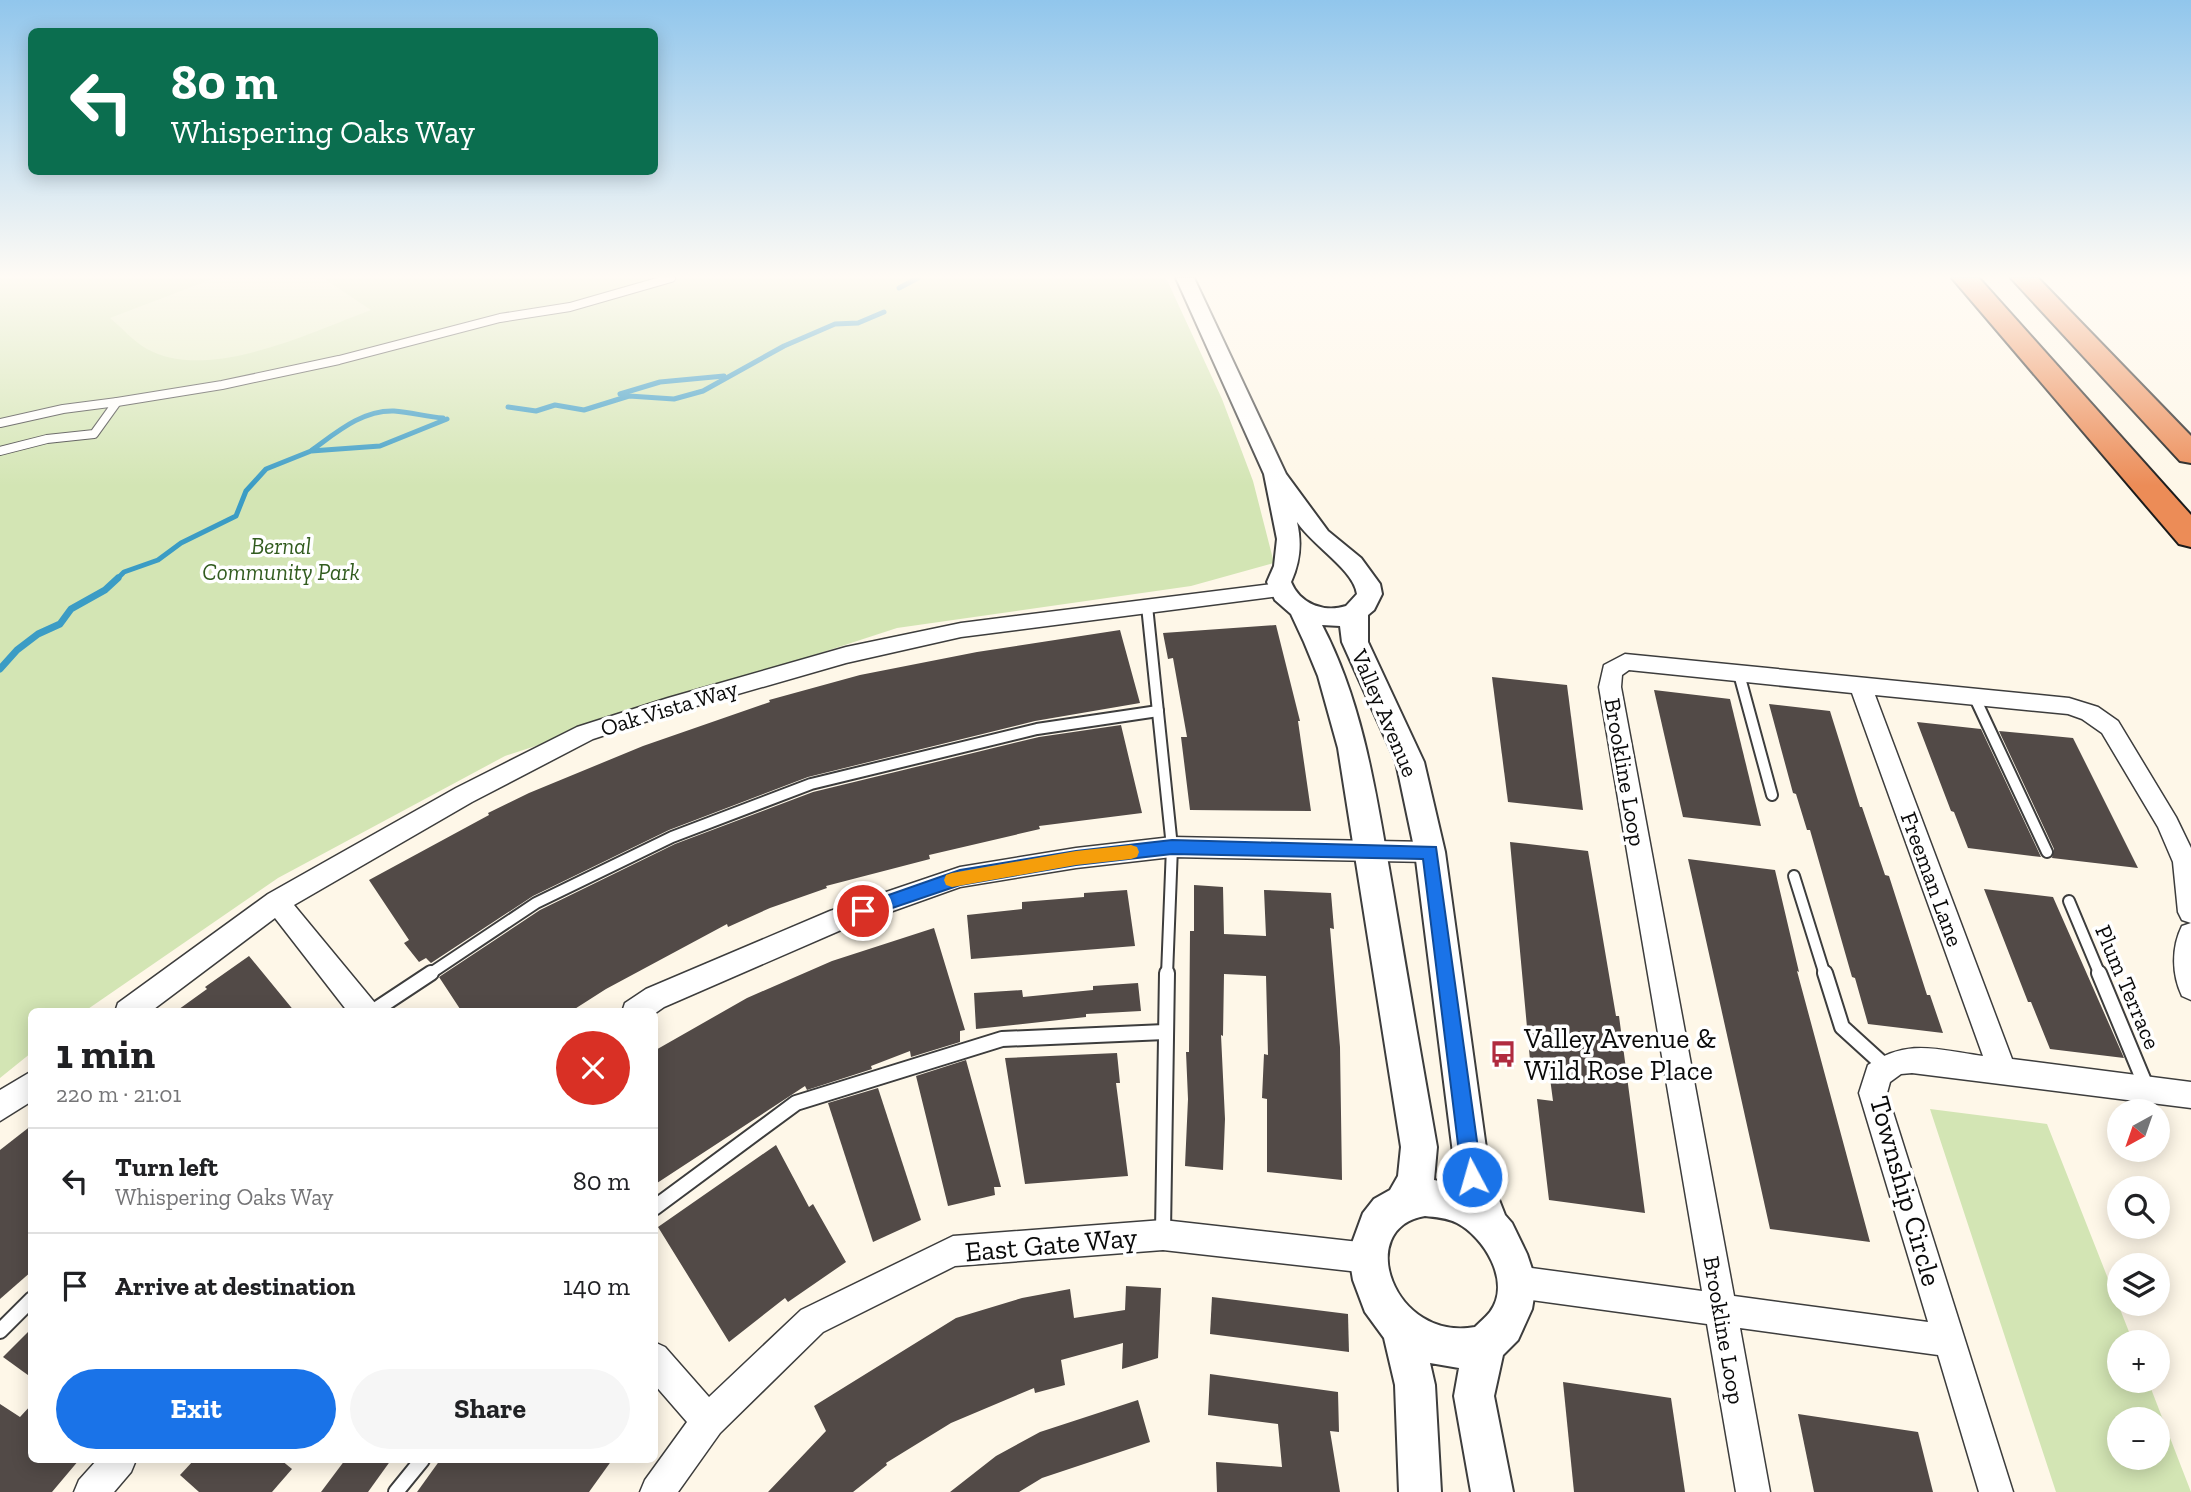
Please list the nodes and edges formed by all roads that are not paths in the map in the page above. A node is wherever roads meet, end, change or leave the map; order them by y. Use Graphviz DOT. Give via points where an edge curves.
graph roads {
  1 [pos="386,348"];
  2 [pos="1217,348"];
  3 [pos="2026,348"];
  4 [pos="2090,348"];
  5 [pos="117,402"];
  6 [pos="0,423"];
  7 [pos="0,451"];
  8 [pos="2191,454"];
  9 [pos="1275,474"];
  10 [pos="2191,536"];
  11 [pos="1348,562"];
  12 [pos="1289,589"];
  13 [pos="1147,606"];
  14 [pos="1356,611"];
  15 [pos="1740,674"];
  16 [pos="1861,686"];
  17 [pos="1974,696"];
  18 [pos="1158,711"];
  19 [pos="1772,795"];
  20 [pos="1172,847"];
  21 [pos="1371,850"];
  22 [pos="1430,852"];
  23 [pos="2047,852"];
  24 [pos="1794,876"];
  25 [pos="2069,901"];
  26 [pos="277,902"];
  27 [pos="2191,912"];
  28 [pos="2191,934"];
  29 [pos="2191,988"];
  30 [pos="133,1008"];
  31 [pos="362,1008"];
  32 [pos="378,1008"];
  33 [pos="641,1008"];
  34 [pos="1165,1032"];
  35 [pos="1886,1068"];
  36 [pos="2003,1072"];
  37 [pos="28,1087"];
  38 [pos="2147,1089"];
  39 [pos="2191,1095"];
  40 [pos="0,1107"];
  41 [pos="1404,1202"];
  42 [pos="658,1205"];
  43 [pos="1491,1227"];
  44 [pos="1163,1235"];
  45 [pos="1368,1258"];
  46 [pos="1517,1282"];
  47 [pos="28,1303"];
  48 [pos="1720,1308"];
  49 [pos="1401,1328"];
  50 [pos="0,1331"];
  51 [pos="1950,1341"];
  52 [pos="1487,1342"];
  53 [pos="658,1363"];
  54 [pos="708,1422"];
  55 [pos="116,1463"];
  56 [pos="420,1463"];
  57 [pos="91,1492"];
  58 [pos="396,1492"];
  59 [pos="657,1492"];
  60 [pos="1420,1492"];
  61 [pos="1492,1492"];
  62 [pos="1753,1492"];
  63 [pos="1996,1492"];
  1 -- 5 [label="lane" via="222,385"];
  2 -- 9 [label="street, Valley Avenue"];
  3 -- 10 [label="highway"];
  4 -- 8 [label="highway"];
  5 -- 6 [label="lane"];
  5 -- 7 [label="lane" via="94,434"];
  9 -- 11 [label="street, Valley Avenue" via="1317,535"];
  9 -- 12 [label="street, Valley Avenue" via="1289,539"];
  11 -- 12 [label="street" via="1332,556 1298,559"];
  11 -- 14 [label="street, Valley Avenue" via="1361,570 1370,592"];
  12 -- 13 [label="street, Oak Vista Way"];
  12 -- 14 [label="street" via="1319,616"];
  12 -- 21 [label="street, Valley Avenue" via="1326,661 1356,763"];
  13 -- 18 [label="lane"];
  13 -- 26 [label="street, Oak Vista Way" via="961,630 846,655 585,733 464,795"];
  14 -- 22 [label="street, Valley Avenue" via="1355,642 1410,762"];
  15 -- 16 [label="street, Brookline Loop"];
  15 -- 19 [label="lane"];
  15 -- 48 [label="street, Brookline Loop" via="1625,663 1612,671 1610,687"];
  16 -- 17 [label="street, Brookline Loop"];
  16 -- 36 [label="street, Freeman Lane"];
  17 -- 23 [label="lane"];
  17 -- 27 [label="street, Brookline Loop" via="2068,706 2090,712 2110,727 2168,824 2185,862"];
  18 -- 20 [label="lane"];
  18 -- 32 [label="lane" via="1037,729 811,784 685,832 536,903"];
  20 -- 21 [label="street"];
  20 -- 33 [label="street" via="960,877 839,919"];
  20 -- 34 [label="lane"];
  21 -- 22 [label="street"];
  21 -- 41 [label="street, Valley Avenue" via="1419,1147 1416,1182"];
  22 -- 43 [label="street, Valley Avenue" via="1472,1177"];
  24 -- 35 [label="lane" via="1842,1027"];
  25 -- 38 [label="lane, Plum Terrace"];
  26 -- 30 [label="street, Oak Vista Way"];
  26 -- 31 [label="street"];
  28 -- 29 [label="street" via="2186,975"];
  34 -- 42 [label="lane" via="1002,1039 796,1103"];
  34 -- 44 [label="lane"];
  35 -- 36 [label="street, Township Circle" via="1912,1060"];
  35 -- 51 [label="street, Township Circle" via="1878,1074 1873,1093"];
  36 -- 38 [label="street, Township Circle"];
  37 -- 40 [label="street"];
  38 -- 39 [label="street, Township Circle"];
  41 -- 43 [label="street" via="1448,1200 1471,1210"];
  41 -- 45 [label="street" via="1385,1215 1373,1234"];
  43 -- 46 [label="street" via="1508,1252"];
  44 -- 45 [label="street, East Gate Way"];
  44 -- 54 [label="street, East Gate Way" via="953,1251 811,1321"];
  45 -- 49 [label="street" via="1383,1307"];
  46 -- 48 [label="street"];
  46 -- 52 [label="street" via="1514,1306 1504,1327"];
  47 -- 50 [label="lane"];
  48 -- 51 [label="street"];
  48 -- 62 [label="street, Brookline Loop"];
  49 -- 52 [label="street" via="1429,1345 1460,1350"];
  49 -- 60 [label="street" via="1415,1385"];
  51 -- 63 [label="street, Township Circle"];
  52 -- 61 [label="street" via="1474,1396"];
  53 -- 54 [label="street"];
  54 -- 59 [label="street, East Gate Way"];
  55 -- 57 [label="street"];
  56 -- 58 [label="lane"];
}
